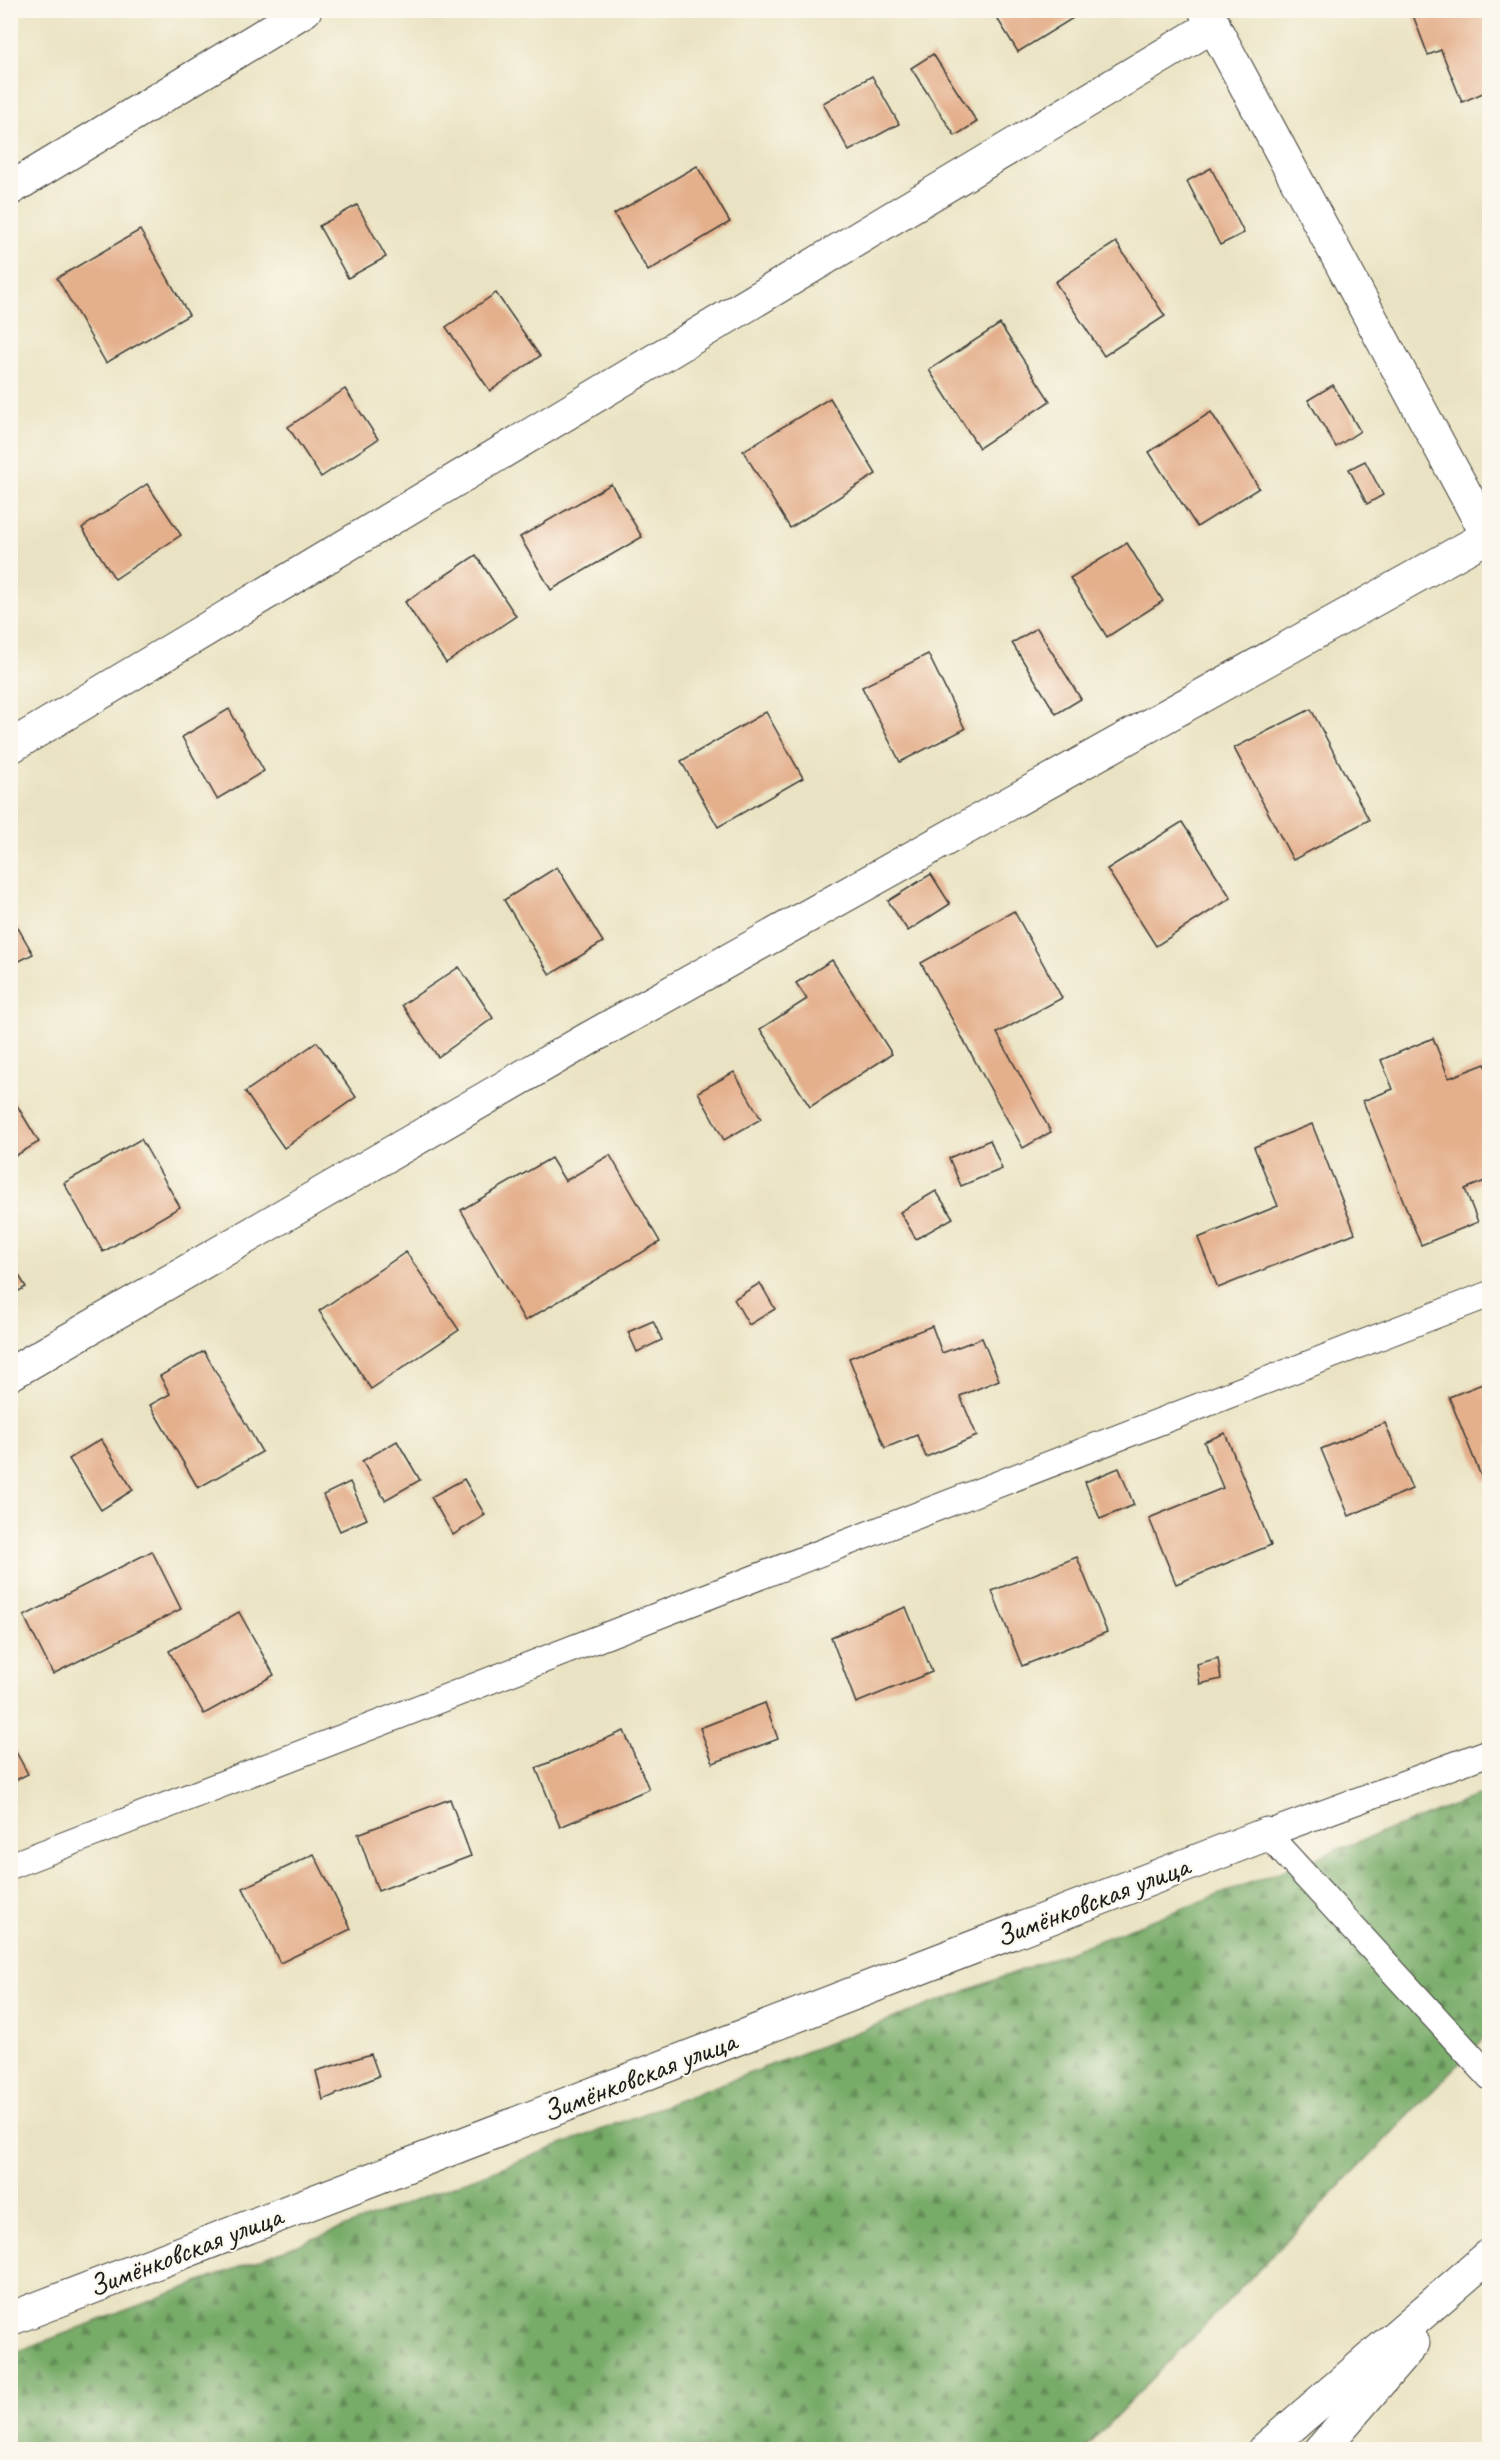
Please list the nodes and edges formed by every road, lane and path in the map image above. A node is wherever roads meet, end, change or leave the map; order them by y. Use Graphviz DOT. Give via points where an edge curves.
graph roads {
  1 [pos="305,10"];
  2 [pos="1209,18"];
  3 [pos="10,189"];
  4 [pos="10,747"];
  5 [pos="1490,1294"];
  6 [pos="10,1374"];
  7 [pos="1490,1752"];
  8 [pos="1267,1834"];
  9 [pos="10,1866"];
  10 [pos="1490,2077"];
  11 [pos="1489,2256"];
  12 [pos="10,2319"];
  13 [pos="1264,2450"];
  14 [pos="1321,2450"];
  1 -- 3 [label="street"];
  2 -- 4 [label="street"];
  2 -- 6 [label="street" via="1488,536 588,1039"];
  5 -- 9 [label="lane"];
  7 -- 8 [label="lane"];
  8 -- 10 [label="lane"];
  8 -- 12 [label="street, Зимёнковская улица"];
  11 -- 13 [label="street"];
  11 -- 14 [label="street"];
}
